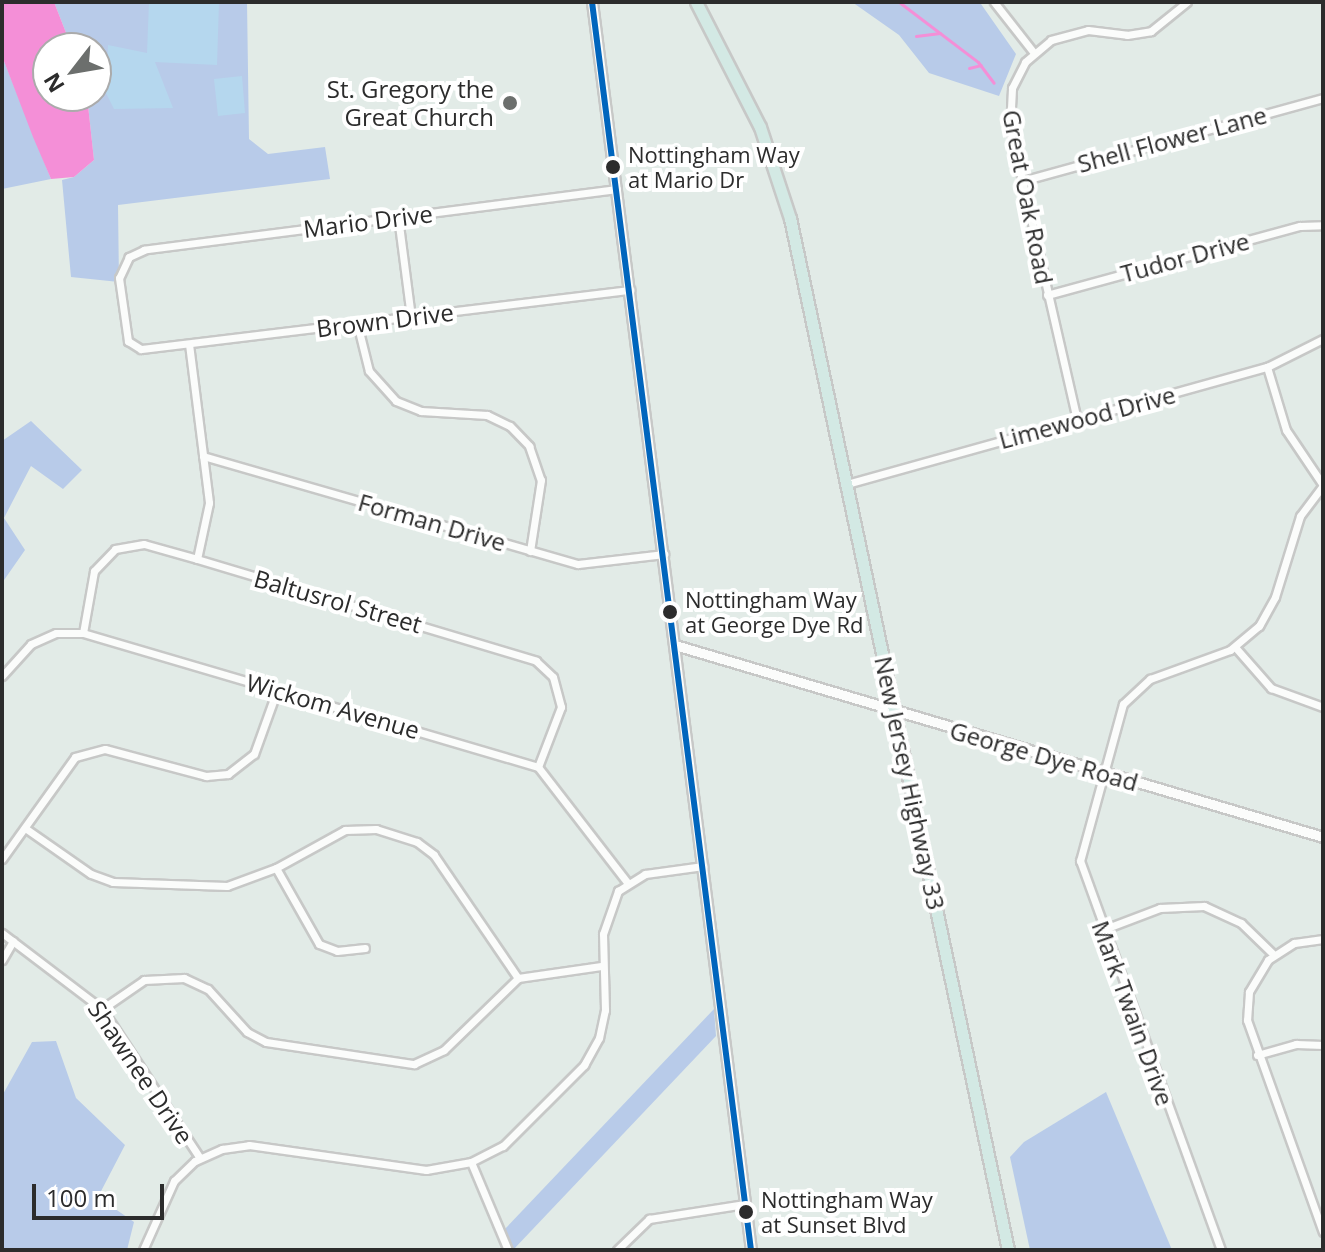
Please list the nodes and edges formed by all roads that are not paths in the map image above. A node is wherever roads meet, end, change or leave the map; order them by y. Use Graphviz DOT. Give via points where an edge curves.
graph roads {
  1 [pos="592,2"];
  2 [pos="696,2"];
  3 [pos="994,2"];
  4 [pos="1187,2"];
  5 [pos="1034,53"];
  6 [pos="1323,98"];
  7 [pos="1022,181"];
  8 [pos="617,189"];
  9 [pos="398,217"];
  10 [pos="1323,225"];
  11 [pos="630,290"];
  12 [pos="1047,295"];
  13 [pos="411,317"];
  14 [pos="357,323"];
  15 [pos="1323,339"];
  16 [pos="189,344"];
  17 [pos="141,349"];
  18 [pos="1267,367"];
  19 [pos="1077,420"];
  20 [pos="203,456"];
  21 [pos="847,484"];
  22 [pos="1323,485"];
  23 [pos="530,551"];
  24 [pos="664,554"];
  25 [pos="197,559"];
  26 [pos="83,633"];
  27 [pos="675,645"];
  28 [pos="1235,647"];
  29 [pos="2,676"];
  30 [pos="277,690"];
  31 [pos="1323,707"];
  32 [pos="895,713"];
  33 [pos="538,767"];
  34 [pos="1102,772"];
  35 [pos="25,828"];
  36 [pos="1323,837"];
  37 [pos="2,859"];
  38 [pos="703,866"];
  39 [pos="276,868"];
  40 [pos="627,882"];
  41 [pos="1102,930"];
  42 [pos="2,933"];
  43 [pos="1323,939"];
  44 [pos="13,941"];
  45 [pos="365,948"];
  46 [pos="1274,955"];
  47 [pos="2,960"];
  48 [pos="601,966"];
  49 [pos="518,978"];
  50 [pos="102,1009"];
  51 [pos="1323,1045"];
  52 [pos="1257,1055"];
  53 [pos="200,1158"];
  54 [pos="471,1162"];
  55 [pos="745,1204"];
  56 [pos="1323,1232"];
  57 [pos="143,1250"];
  58 [pos="508,1250"];
  59 [pos="617,1250"];
  60 [pos="751,1250"];
  61 [pos="1008,1250"];
  62 [pos="1221,1250"];
  1 -- 8 [label="street"];
  2 -- 21 [label="main road, New Jersey Highway 33" via="748,100 787,207"];
  3 -- 5 [label="street"];
  4 -- 5 [label="street" via="1151,31 1075,31"];
  5 -- 7 [label="street, Great Oak Road" via="1017,74 1009,102"];
  6 -- 7 [label="street, Shell Flower Lane"];
  7 -- 12 [label="street, Great Oak Road"];
  8 -- 9 [label="street, Mario Drive"];
  8 -- 11 [label="street"];
  9 -- 13 [label="street"];
  9 -- 17 [label="street, Mario Drive" via="144,250 124,263 119,278 128,341"];
  10 -- 12 [label="street, Tudor Drive" via="1300,226"];
  11 -- 13 [label="street, Brown Drive"];
  11 -- 24 [label="street"];
  12 -- 19 [label="street, Great Oak Road"];
  13 -- 14 [label="street, Brown Drive"];
  14 -- 16 [label="street, Brown Drive"];
  14 -- 23 [label="street" via="369,371 396,401 421,411 487,415 510,426 529,446 541,480"];
  15 -- 18 [label="street, Limewood Drive"];
  16 -- 17 [label="street, Brown Drive"];
  16 -- 20 [label="street"];
  18 -- 19 [label="street, Limewood Drive"];
  18 -- 22 [label="street" via="1286,430"];
  19 -- 21 [label="street, Limewood Drive"];
  20 -- 23 [label="street, Forman Drive"];
  20 -- 25 [label="street" via="209,517"];
  21 -- 32 [label="main road, New Jersey Highway 33"];
  22 -- 28 [label="street" via="1300,516 1267,614"];
  23 -- 24 [label="street, Forman Drive" via="595,566"];
  24 -- 27 [label="street"];
  25 -- 26 [label="street, Baltusrol Street" via="144,544 115,549 94,571"];
  25 -- 33 [label="street, Baltusrol Street" via="536,661 553,677 561,707"];
  26 -- 29 [label="street, Wickom Avenue" via="56,633 31,644"];
  26 -- 30 [label="street, Wickom Avenue"];
  27 -- 32 [label="street, George Dye Road"];
  27 -- 38 [label="street"];
  28 -- 31 [label="street" via="1271,688"];
  28 -- 34 [label="street, Mark Twain Drive" via="1150,679 1131,694 1117,716"];
  30 -- 33 [label="street, Wickom Avenue"];
  30 -- 35 [label="street" via="259,744 238,769 206,776 114,751 84,752 67,764"];
  32 -- 34 [label="street, George Dye Road"];
  32 -- 61 [label="main road, New Jersey Highway 33"];
  33 -- 40 [label="street"];
  34 -- 36 [label="street, George Dye Road"];
  34 -- 41 [label="street, Mark Twain Drive" via="1080,861"];
  35 -- 37 [label="street"];
  35 -- 39 [label="street" via="91,874 113,882 227,886"];
  38 -- 40 [label="street" via="645,874"];
  38 -- 55 [label="street"];
  39 -- 45 [label="street" via="319,944 337,951"];
  39 -- 49 [label="street" via="356,827 417,842 440,863"];
  40 -- 48 [label="street" via="607,917"];
  41 -- 46 [label="street" via="1160,908 1204,906 1241,923"];
  41 -- 62 [label="street, Mark Twain Drive"];
  42 -- 44 [label="street, Shawnee Drive"];
  43 -- 46 [label="street" via="1294,943"];
  44 -- 47 [label="street"];
  44 -- 50 [label="street, Shawnee Drive"];
  46 -- 52 [label="street" via="1249,992 1247,1020"];
  48 -- 49 [label="street"];
  48 -- 54 [label="street" via="605,1010 588,1058 517,1135"];
  49 -- 50 [label="street" via="444,1050 414,1064 266,1042 247,1032 208,989 184,978 144,980"];
  50 -- 53 [label="street, Shawnee Drive"];
  51 -- 52 [label="street" via="1296,1044"];
  52 -- 56 [label="street"];
  53 -- 54 [label="street" via="249,1145 411,1169"];
  53 -- 57 [label="street" via="166,1193"];
  54 -- 58 [label="street"];
  55 -- 59 [label="street" via="649,1219"];
  55 -- 60 [label="street"];
}
